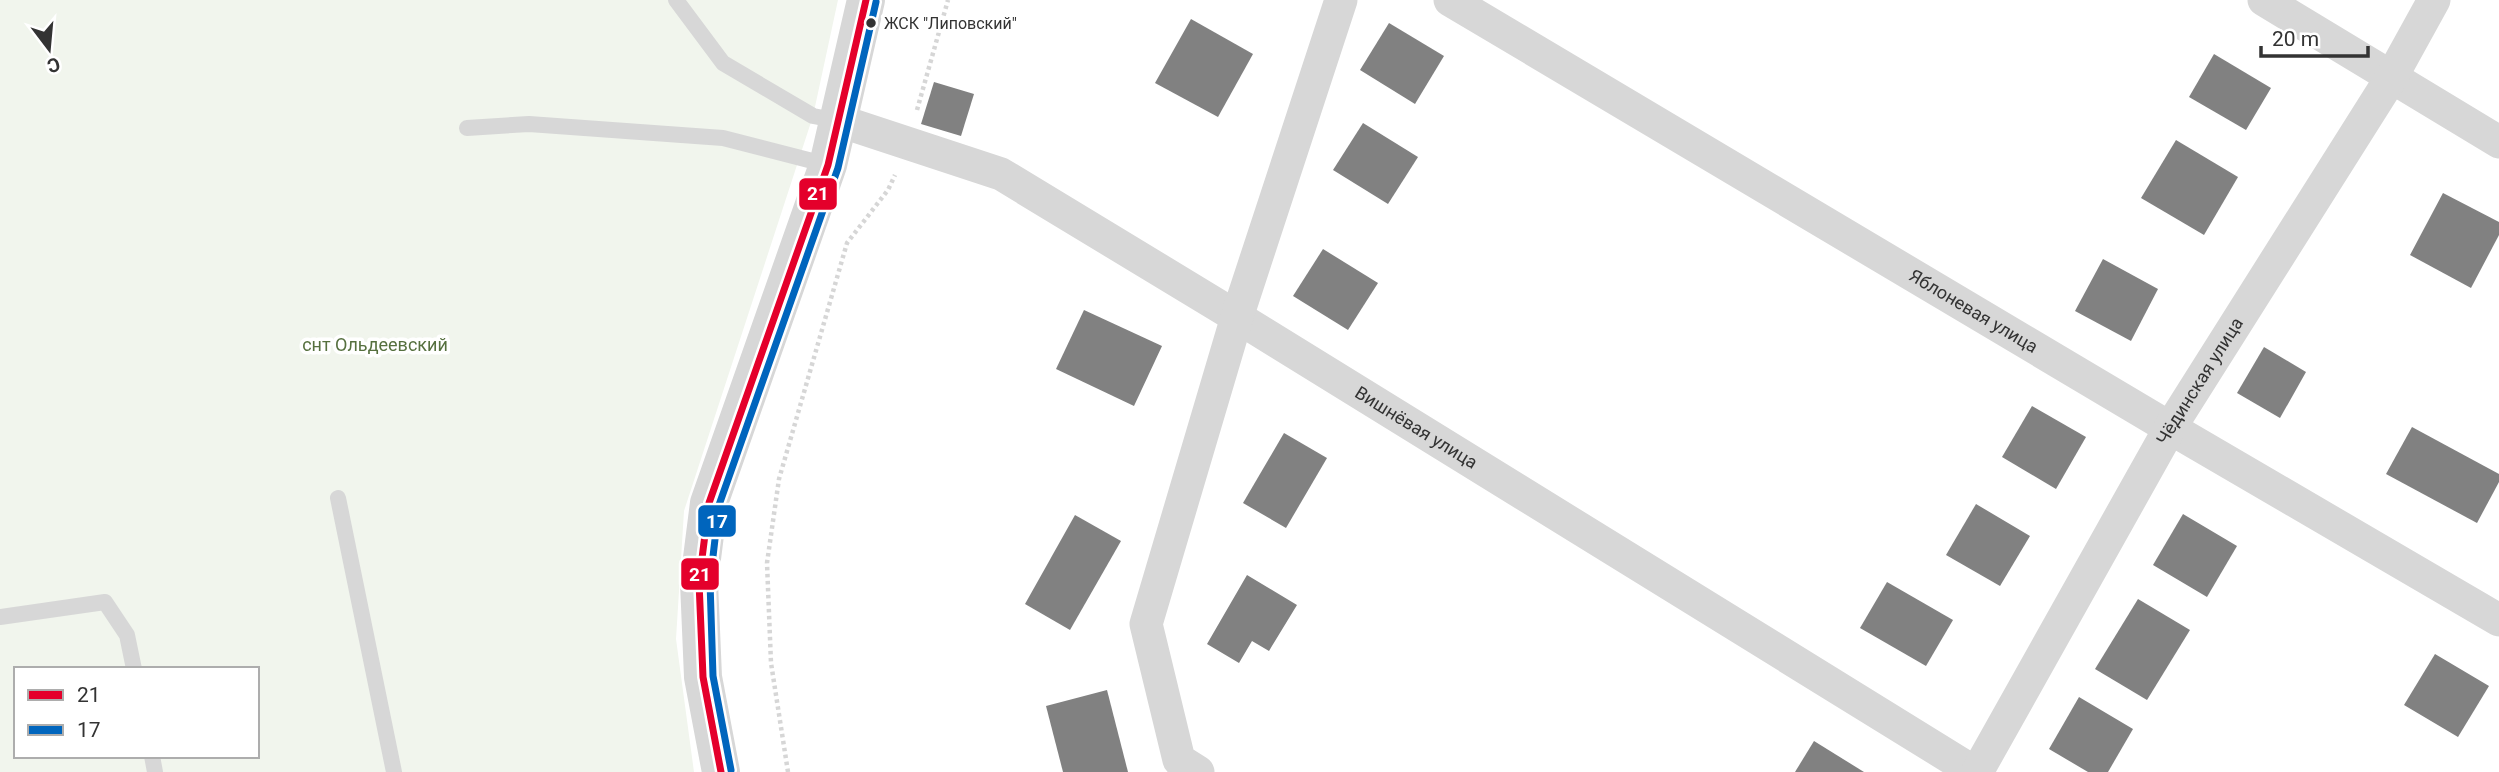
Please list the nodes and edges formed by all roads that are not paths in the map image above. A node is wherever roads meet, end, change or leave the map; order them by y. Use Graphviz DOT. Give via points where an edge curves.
graph roads {
  1 [pos="676,0"];
  2 [pos="866,0"];
  3 [pos="1341,0"];
  4 [pos="1450,0"];
  5 [pos="2264,0"];
  6 [pos="2434,0"];
  7 [pos="2390,78"];
  8 [pos="839,121"];
  9 [pos="467,128"];
  10 [pos="2499,142"];
  11 [pos="828,165"];
  12 [pos="1237,317"];
  13 [pos="2170,428"];
  14 [pos="338,498"];
  15 [pos="0,617"];
  16 [pos="2499,620"];
  17 [pos="134,667"];
  18 [pos="1188,766"];
  19 [pos="394,772"];
  20 [pos="721,772"];
  21 [pos="1976,772"];
  1 -- 8 [label="lane" via="723,63 813,116"];
  2 -- 8 [label="street"];
  3 -- 12 [label="street"];
  4 -- 13 [label="street, Яблоневая улица"];
  5 -- 7 [label="street"];
  6 -- 7 [label="street, Чёдинская улица"];
  7 -- 10 [label="street"];
  7 -- 13 [label="street, Чёдинская улица"];
  8 -- 11 [label="street"];
  8 -- 12 [label="street, Вишнёвая улица" via="1001,174"];
  9 -- 11 [label="lane" via="528,124 723,138"];
  11 -- 20 [label="street" via="709,503 699,595 703,677"];
  12 -- 18 [label="street" via="1146,624"];
  12 -- 21 [label="street, Вишнёвая улица"];
  13 -- 16 [label="street, Яблоневая улица"];
  13 -- 21 [label="street, Чёдинская улица"];
  14 -- 19 [label="lane"];
  15 -- 17 [label="lane" via="105,601 127,635"];
}
